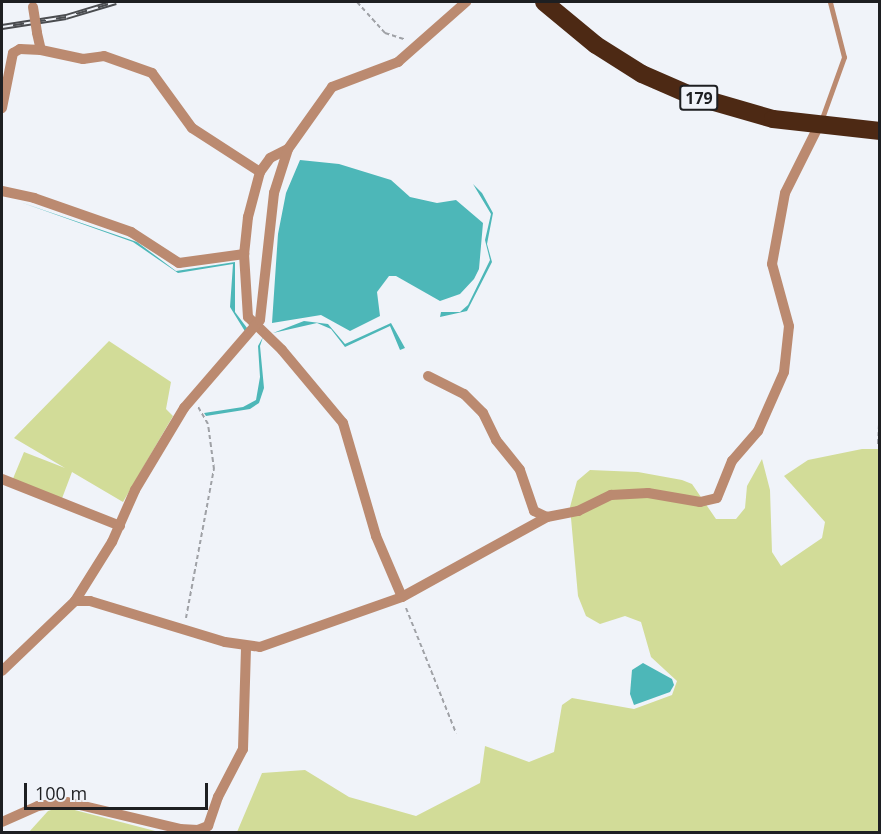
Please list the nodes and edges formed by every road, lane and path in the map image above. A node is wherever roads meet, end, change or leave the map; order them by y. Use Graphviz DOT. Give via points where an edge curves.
graph roads {
  1 [pos="357,2"];
  2 [pos="466,2"];
  3 [pos="544,2"];
  4 [pos="831,2"];
  5 [pos="34,4"];
  6 [pos="417,44"];
  7 [pos="41,50"];
  8 [pos="2,108"];
  9 [pos="819,127"];
  10 [pos="879,131"];
  11 [pos="288,149"];
  12 [pos="260,172"];
  13 [pos="2,191"];
  14 [pos="244,254"];
  15 [pos="256,326"];
  16 [pos="428,376"];
  17 [pos="193,398"];
  18 [pos="879,411"];
  19 [pos="878,444"];
  20 [pos="2,479"];
  21 [pos="547,517"];
  22 [pos="120,526"];
  23 [pos="402,597"];
  24 [pos="75,601"];
  25 [pos="183,629"];
  26 [pos="246,647"];
  27 [pos="2,671"];
  28 [pos="456,733"];
  29 [pos="2,822"];
  1 -- 6 [label="path" via="385,33"];
  2 -- 6 [label="street"];
  3 -- 9 [label="highway, 179" via="596,45 642,74 738,111"];
  4 -- 9 [label="lane" via="844,57"];
  5 -- 7 [label="street, bridge"];
  6 -- 11 [label="street" via="391,65 332,87"];
  7 -- 8 [label="street" via="20,49 13,53"];
  7 -- 12 [label="street" via="83,59 104,57 152,73 192,128"];
  9 -- 10 [label="highway, 179"];
  9 -- 21 [label="street" via="785,193 772,264 789,326 789,355 758,431 732,460 723,491 717,498 700,502 648,493 611,495 578,511"];
  11 -- 12 [label="street" via="270,158"];
  11 -- 15 [label="street" via="273,194 260,320"];
  12 -- 14 [label="street" via="248,217"];
  13 -- 14 [label="street" via="34,198 131,232 179,263"];
  14 -- 15 [label="street" via="246,310"];
  15 -- 17 [label="street"];
  15 -- 23 [label="street" via="282,350 343,423 376,536"];
  16 -- 21 [label="street" via="464,394 483,412 496,440 520,470 534,511"];
  17 -- 22 [label="street" via="150,461"];
  17 -- 25 [label="path" via="208,424 214,469"];
  18 -- 19 [label="path"];
  20 -- 22 [label="street"];
  21 -- 23 [label="street"];
  22 -- 24 [label="street"];
  23 -- 26 [label="street" via="279,642"];
  23 -- 28 [label="path"];
  24 -- 25 [label="street" via="90,601"];
  24 -- 27 [label="street"];
  25 -- 26 [label="street"];
  26 -- 29 [label="street" via="243,749 208,826 180,829 67,802 38,806"];
}
